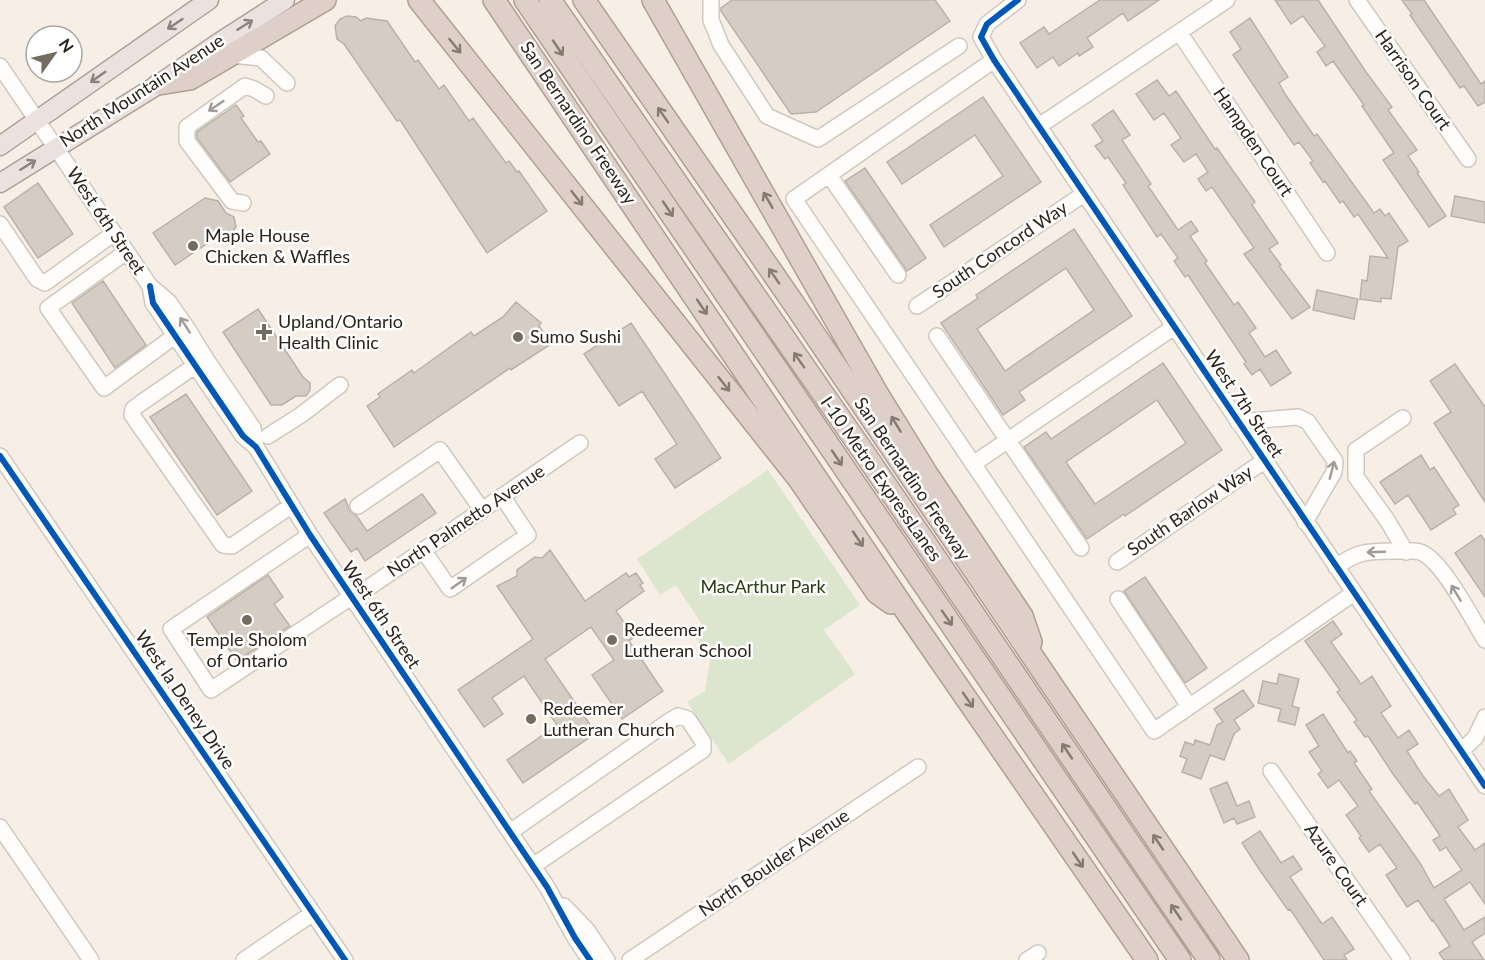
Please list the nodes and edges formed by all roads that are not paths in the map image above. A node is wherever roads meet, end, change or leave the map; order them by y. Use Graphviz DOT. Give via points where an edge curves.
graph roads {
  1 [pos="209,0"];
  2 [pos="285,0"];
  3 [pos="325,0"];
  4 [pos="419,0"];
  5 [pos="494,0"];
  6 [pos="525,0"];
  7 [pos="550,0"];
  8 [pos="584,0"];
  9 [pos="653,0"];
  10 [pos="711,0"];
  11 [pos="1018,0"];
  12 [pos="1227,0"];
  13 [pos="1357,0"];
  14 [pos="1179,32"];
  15 [pos="959,46"];
  16 [pos="231,54"];
  17 [pos="994,60"];
  18 [pos="0,66"];
  19 [pos="287,83"];
  20 [pos="159,84"];
  21 [pos="266,96"];
  22 [pos="576,119"];
  23 [pos="38,121"];
  24 [pos="1039,126"];
  25 [pos="0,146"];
  26 [pos="56,147"];
  27 [pos="1468,159"];
  28 [pos="829,175"];
  29 [pos="0,183"];
  30 [pos="1084,194"];
  31 [pos="243,203"];
  32 [pos="0,224"];
  33 [pos="114,234"];
  34 [pos="126,252"];
  35 [pos="1327,253"];
  36 [pos="898,276"];
  37 [pos="150,286"];
  38 [pos="792,302"];
  39 [pos="917,306"];
  40 [pos="1174,327"];
  41 [pos="176,335"];
  42 [pos="937,336"];
  43 [pos="196,365"];
  44 [pos="340,386"];
  45 [pos="1403,418"];
  46 [pos="812,421"];
  47 [pos="1238,422"];
  48 [pos="1007,440"];
  49 [pos="262,441"];
  50 [pos="580,443"];
  51 [pos="1,459"];
  52 [pos="869,460"];
  53 [pos="1264,461"];
  54 [pos="973,464"];
  55 [pos="502,496"];
  56 [pos="292,505"];
  57 [pos="358,506"];
  58 [pos="482,510"];
  59 [pos="1305,522"];
  60 [pos="310,535"];
  61 [pos="1081,548"];
  62 [pos="423,550"];
  63 [pos="1406,552"];
  64 [pos="1117,562"];
  65 [pos="1336,567"];
  66 [pos="1354,593"];
  67 [pos="351,598"];
  68 [pos="1118,599"];
  69 [pos="910,617"];
  70 [pos="1485,640"];
  71 [pos="1042,672"];
  72 [pos="1189,706"];
  73 [pos="1485,717"];
  74 [pos="1461,751"];
  75 [pos="918,767"];
  76 [pos="1271,771"];
  77 [pos="1485,786"];
  78 [pos="0,827"];
  79 [pos="510,832"];
  80 [pos="533,866"];
  81 [pos="547,887"];
  82 [pos="313,913"];
  83 [pos="91,960"];
  84 [pos="244,960"];
  85 [pos="345,960"];
  86 [pos="590,960"];
  87 [pos="607,960"];
  88 [pos="630,960"];
  89 [pos="1147,960"];
  90 [pos="1180,960"];
  91 [pos="1209,960"];
  92 [pos="1238,960"];
  93 [pos="1402,960"];
  1 -- 23 [label="main road, North Mountain Avenue, one-way"];
  20 -- 2 [label="main road, North Mountain Avenue, one-way"];
  3 -- 16 [label="highway"];
  4 -- 69 [label="highway, one-way" via="798,478 877,593"];
  5 -- 22 [label="highway, San Bernardino Freeway"];
  6 -- 46 [label="highway, I-10 Metro ExpressLanes, one-way"];
  52 -- 7 [label="highway, I-10 Metro ExpressLanes, one-way"];
  38 -- 8 [label="highway, San Bernardino Freeway, one-way"];
  71 -- 9 [label="highway, one-way" via="1022,616 877,393"];
  10 -- 15 [label="street" via="711,20 721,45 767,116 818,138"];
  11 -- 17 [label="street, West 7th Street" via="987,24 981,37"];
  12 -- 14 [label="street"];
  13 -- 27 [label="street, Harrison Court"];
  14 -- 24 [label="street"];
  14 -- 35 [label="street, Hampden Court"];
  16 -- 19 [label="street" via="261,58"];
  16 -- 20 [label="highway" via="190,80"];
  17 -- 24 [label="street, West 7th Street"];
  17 -- 28 [label="street"];
  18 -- 23 [label="street, West 6th Street"];
  20 -- 26 [label="main road, North Mountain Avenue"];
  21 -- 31 [label="street, one-way" via="245,86 187,127 187,141 220,188 232,201"];
  22 -- 46 [label="highway"];
  22 -- 69 [label="highway, San Bernardino Freeway, one-way"];
  23 -- 25 [label="main road, North Mountain Avenue"];
  23 -- 26 [label="street, West 6th Street"];
  24 -- 30 [label="street, West 7th Street"];
  29 -- 26 [label="main road, North Mountain Avenue, one-way"];
  26 -- 33 [label="street, West 6th Street"];
  28 -- 36 [label="street"];
  28 -- 54 [label="street" via="794,199"];
  30 -- 39 [label="street, South Concord Way"];
  30 -- 40 [label="street, West 7th Street"];
  32 -- 33 [label="street" via="37,279 45,283"];
  33 -- 34 [label="street, West 6th Street"];
  34 -- 37 [label="street, West 6th Street"];
  34 -- 41 [label="street" via="48,308 104,388"];
  37 -- 41 [label="street, West 6th Street" via="153,303"];
  49 -- 37 [label="street, West 6th Street, one-way" via="169,302"];
  38 -- 52 [label="highway"];
  38 -- 71 [label="highway, San Bernardino Freeway"];
  40 -- 47 [label="street, West 7th Street"];
  40 -- 48 [label="street"];
  41 -- 43 [label="street, West 6th Street"];
  42 -- 48 [label="street"];
  43 -- 49 [label="street, West 6th Street" via="243,436"];
  43 -- 56 [label="street" via="141,403 132,415 223,545 232,546"];
  44 -- 49 [label="street"];
  45 -- 63 [label="street" via="1356,450 1356,477"];
  46 -- 90 [label="highway, I-10 Metro ExpressLanes, one-way"];
  47 -- 53 [label="street, West 7th Street"];
  59 -- 47 [label="street, one-way" via="1334,472 1335,461 1308,422 1298,417"];
  48 -- 54 [label="street"];
  48 -- 61 [label="street"];
  49 -- 56 [label="street, West 6th Street"];
  50 -- 55 [label="street, North Palmetto Avenue"];
  51 -- 82 [label="street, West la Deney Drive"];
  91 -- 52 [label="highway, I-10 Metro ExpressLanes, one-way"];
  53 -- 59 [label="street, West 7th Street"];
  53 -- 64 [label="street, South Barlow Way"];
  54 -- 72 [label="street" via="1154,731"];
  55 -- 58 [label="street, North Palmetto Avenue"];
  62 -- 55 [label="street, one-way" via="450,589 528,535"];
  56 -- 60 [label="street, West 6th Street"];
  57 -- 58 [label="street" via="440,450"];
  58 -- 62 [label="street, North Palmetto Avenue"];
  59 -- 65 [label="street, West 7th Street"];
  60 -- 67 [label="street, West 6th Street"];
  60 -- 67 [label="street, North Palmetto Avenue" via="171,629 211,690"];
  62 -- 67 [label="street, North Palmetto Avenue"];
  63 -- 65 [label="street, one-way" via="1368,551 1350,556"];
  70 -- 63 [label="street, one-way" via="1444,573 1420,552"];
  65 -- 66 [label="street, West 7th Street"];
  66 -- 72 [label="street"];
  66 -- 74 [label="street, West 7th Street"];
  67 -- 79 [label="street, West 6th Street"];
  68 -- 72 [label="street"];
  69 -- 89 [label="highway, San Bernardino Freeway, one-way"];
  92 -- 71 [label="highway, San Bernardino Freeway, one-way"];
  73 -- 74 [label="street" via="1475,738"];
  74 -- 77 [label="street, West 7th Street"];
  75 -- 88 [label="street, North Boulder Avenue"];
  76 -- 93 [label="street, Azure Court"];
  78 -- 83 [label="street"];
  79 -- 80 [label="street, West 6th Street"];
  79 -- 80 [label="street" via="668,722 678,716 688,719 703,742 703,750"];
  80 -- 81 [label="street, West 6th Street"];
  81 -- 86 [label="street, West 6th Street"];
  81 -- 87 [label="street, West 6th Street" via="587,930"];
  82 -- 84 [label="street"];
  82 -- 85 [label="street, West la Deney Drive"];
}
